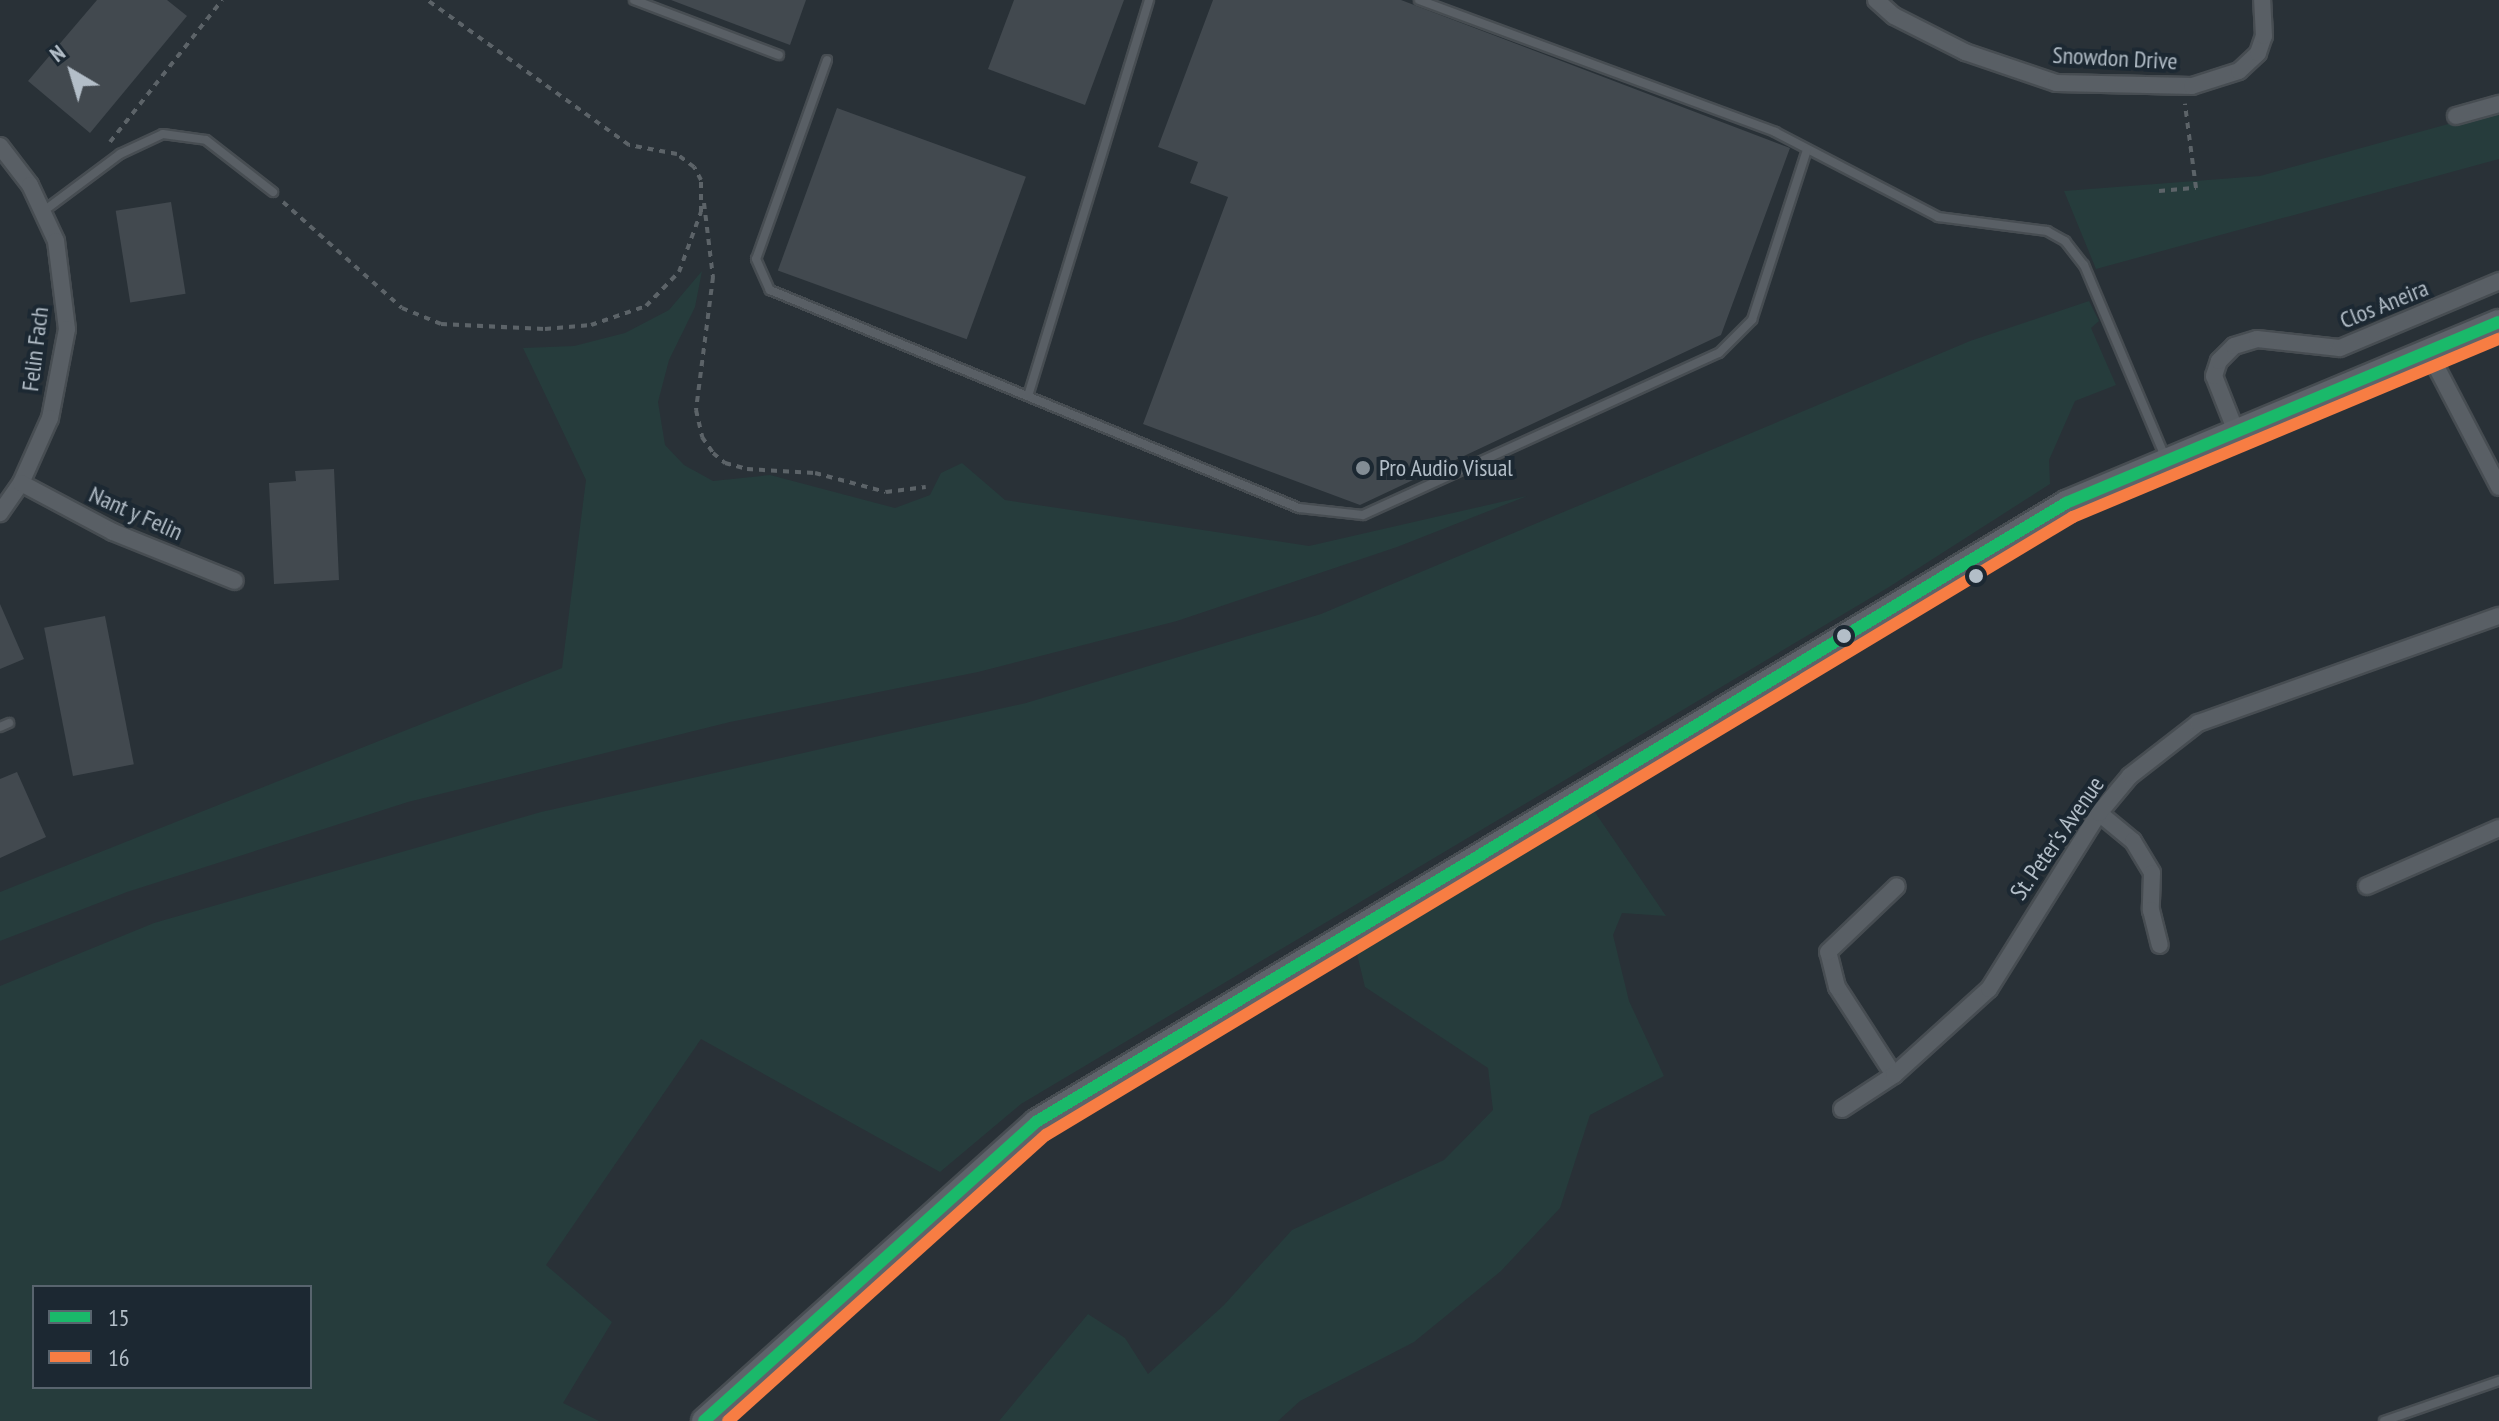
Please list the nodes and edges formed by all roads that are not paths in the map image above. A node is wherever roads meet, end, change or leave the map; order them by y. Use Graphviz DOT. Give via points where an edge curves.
graph roads {
  1 [pos="634,0"];
  2 [pos="1149,0"];
  3 [pos="1419,0"];
  4 [pos="1876,0"];
  5 [pos="2262,0"];
  6 [pos="779,55"];
  7 [pos="827,60"];
  8 [pos="2499,104"];
  9 [pos="2456,116"];
  10 [pos="0,146"];
  11 [pos="1807,150"];
  12 [pos="273,192"];
  13 [pos="45,210"];
  14 [pos="2499,281"];
  15 [pos="2499,322"];
  16 [pos="2429,353"];
  17 [pos="1028,396"];
  18 [pos="2235,429"];
  19 [pos="2166,460"];
  20 [pos="21,483"];
  21 [pos="2499,487"];
  22 [pos="0,513"];
  23 [pos="235,581"];
  24 [pos="2499,616"];
  25 [pos="2099,813"];
  26 [pos="2499,828"];
  27 [pos="1897,886"];
  28 [pos="2367,886"];
  29 [pos="2160,945"];
  30 [pos="1894,1075"];
  31 [pos="1842,1109"];
  32 [pos="2499,1381"];
  33 [pos="704,1421"];
  34 [pos="2384,1421"];
  1 -- 6 [label="lane"];
  2 -- 17 [label="lane"];
  3 -- 11 [label="lane" via="1775,132"];
  4 -- 5 [label="street, Snowdon Drive" via="1894,16 1965,52 2056,83 2192,86 2239,71 2258,53 2264,36"];
  7 -- 17 [label="lane" via="756,259 770,290"];
  8 -- 9 [label="street"];
  10 -- 13 [label="street, Felin Fach"];
  11 -- 17 [label="lane" via="1752,320 1719,353 1363,515 1299,508"];
  11 -- 19 [label="lane" via="1938,217 2047,231 2075,250"];
  12 -- 13 [label="lane" via="206,140 163,134 120,154"];
  13 -- 20 [label="street, Felin Fach" via="64,277 67,329 50,418"];
  14 -- 18 [label="street, Clos Aneira" via="2340,348 2257,339 2234,346 2219,361 2214,376"];
  15 -- 16 [label="main road"];
  16 -- 18 [label="main road"];
  16 -- 21 [label="street"];
  18 -- 19 [label="main road"];
  19 -- 33 [label="main road" via="2066,503 1752,697 1036,1122"];
  20 -- 22 [label="street, Felin Fach"];
  20 -- 23 [label="street, Nant y Felin" via="113,532"];
  24 -- 25 [label="street, St. Peter's Avenue" via="2198,723 2130,776"];
  25 -- 29 [label="street" via="2133,841 2152,873 2151,910"];
  25 -- 30 [label="street, St. Peter's Avenue" via="1989,989"];
  26 -- 28 [label="street"];
  27 -- 30 [label="street" via="1828,952 1837,987"];
  30 -- 31 [label="street, St. Peter's Avenue"];
  32 -- 34 [label="lane"];
}
